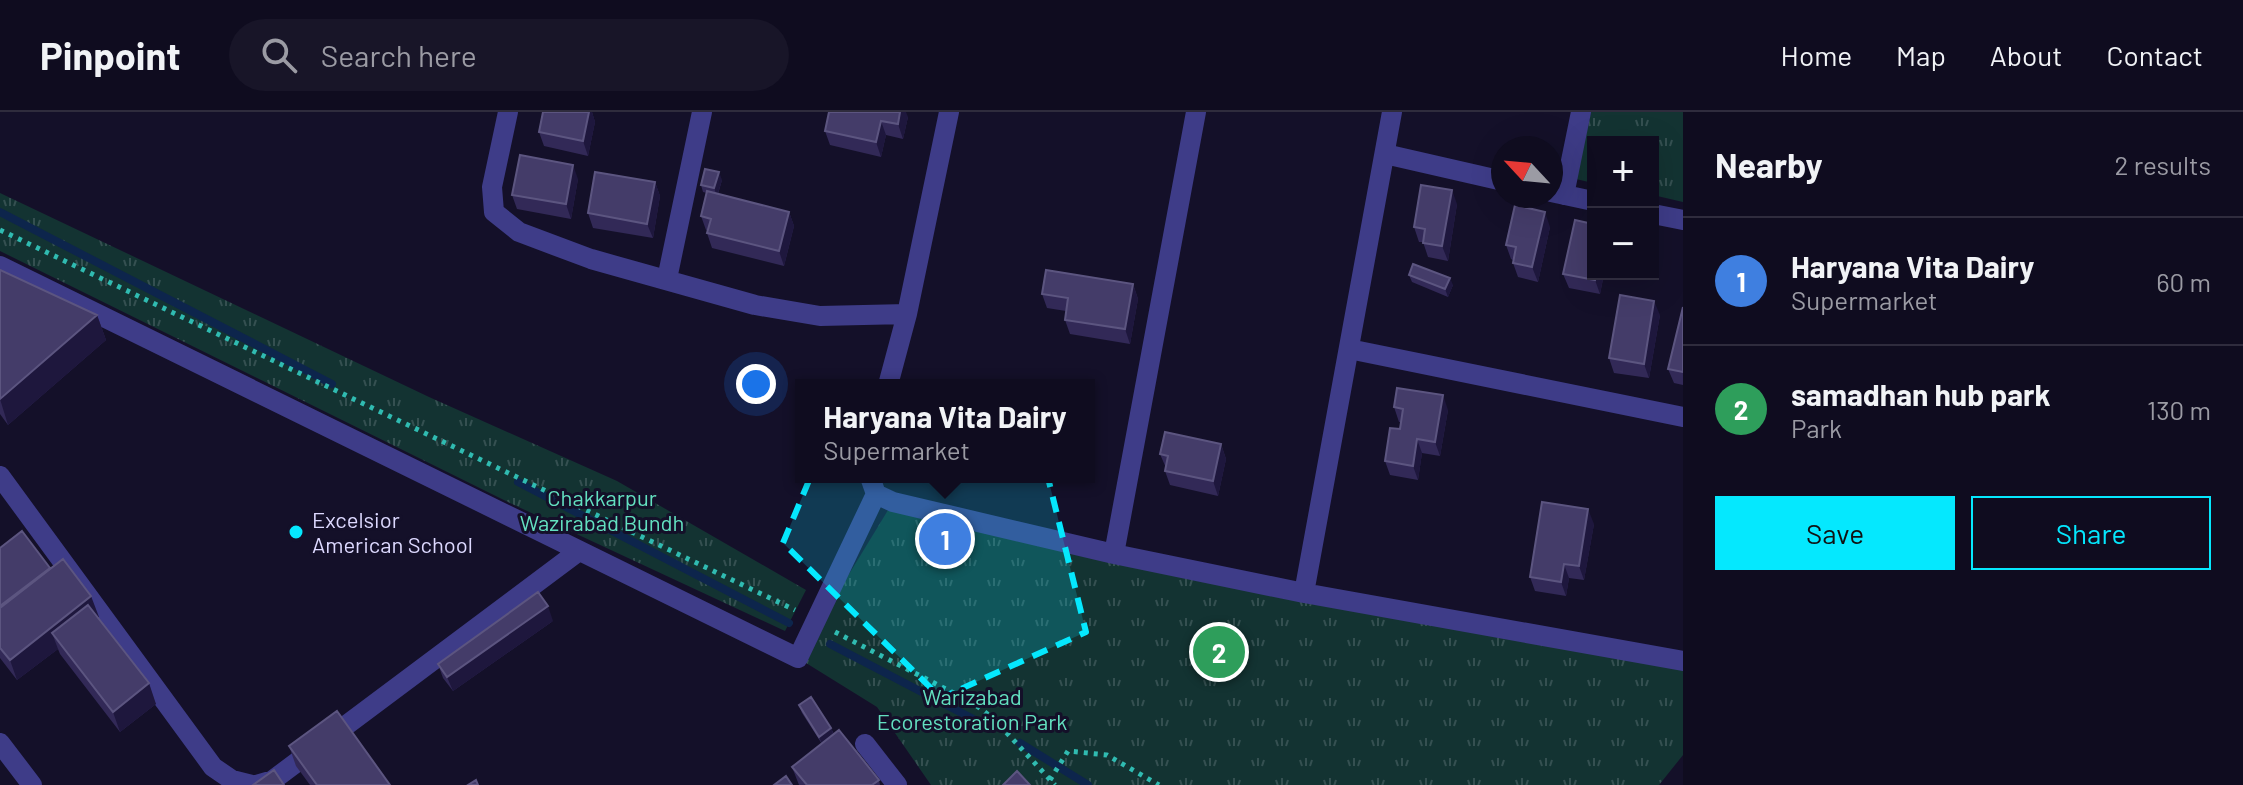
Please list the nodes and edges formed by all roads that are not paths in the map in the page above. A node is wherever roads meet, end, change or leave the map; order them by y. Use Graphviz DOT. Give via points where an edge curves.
graph roads {
  1 [pos="508,112"];
  2 [pos="702,112"];
  3 [pos="949,112"];
  4 [pos="1196,112"];
  5 [pos="1392,112"];
  6 [pos="1581,112"];
  7 [pos="1385,154"];
  8 [pos="1563,174"];
  9 [pos="1491,178"];
  10 [pos="1563,195"];
  11 [pos="1587,200"];
  12 [pos="1659,215"];
  13 [pos="1683,220"];
  14 [pos="0,266"];
  15 [pos="667,279"];
  16 [pos="907,314"];
  17 [pos="1349,349"];
  18 [pos="890,379"];
  19 [pos="1683,417"];
  20 [pos="0,476"];
  21 [pos="873,485"];
  22 [pos="579,551"];
  23 [pos="1114,554"];
  24 [pos="1304,593"];
  25 [pos="1683,661"];
  26 [pos="0,743"];
  27 [pos="865,744"];
  28 [pos="32,785"];
  29 [pos="253,785"];
  30 [pos="897,785"];
  1 -- 15 [label="street" via="492,187 494,212 531,237"];
  2 -- 15 [label="street"];
  3 -- 16 [label="street"];
  4 -- 23 [label="street"];
  5 -- 7 [label="street"];
  6 -- 8 [label="street"];
  7 -- 9 [label="street"];
  7 -- 17 [label="street"];
  10 -- 11 [label="street"];
  12 -- 13 [label="street"];
  14 -- 22 [label="street"];
  15 -- 16 [label="street" via="755,305 820,316"];
  16 -- 18 [label="street"];
  17 -- 19 [label="street"];
  17 -- 24 [label="street"];
  20 -- 29 [label="street" via="213,767 232,780"];
  21 -- 22 [label="street" via="798,658"];
  21 -- 23 [label="street" via="893,502"];
  22 -- 29 [label="street" via="273,780"];
  23 -- 24 [label="street"];
  24 -- 25 [label="street"];
  26 -- 28 [label="street"];
  27 -- 30 [label="street"];
}
